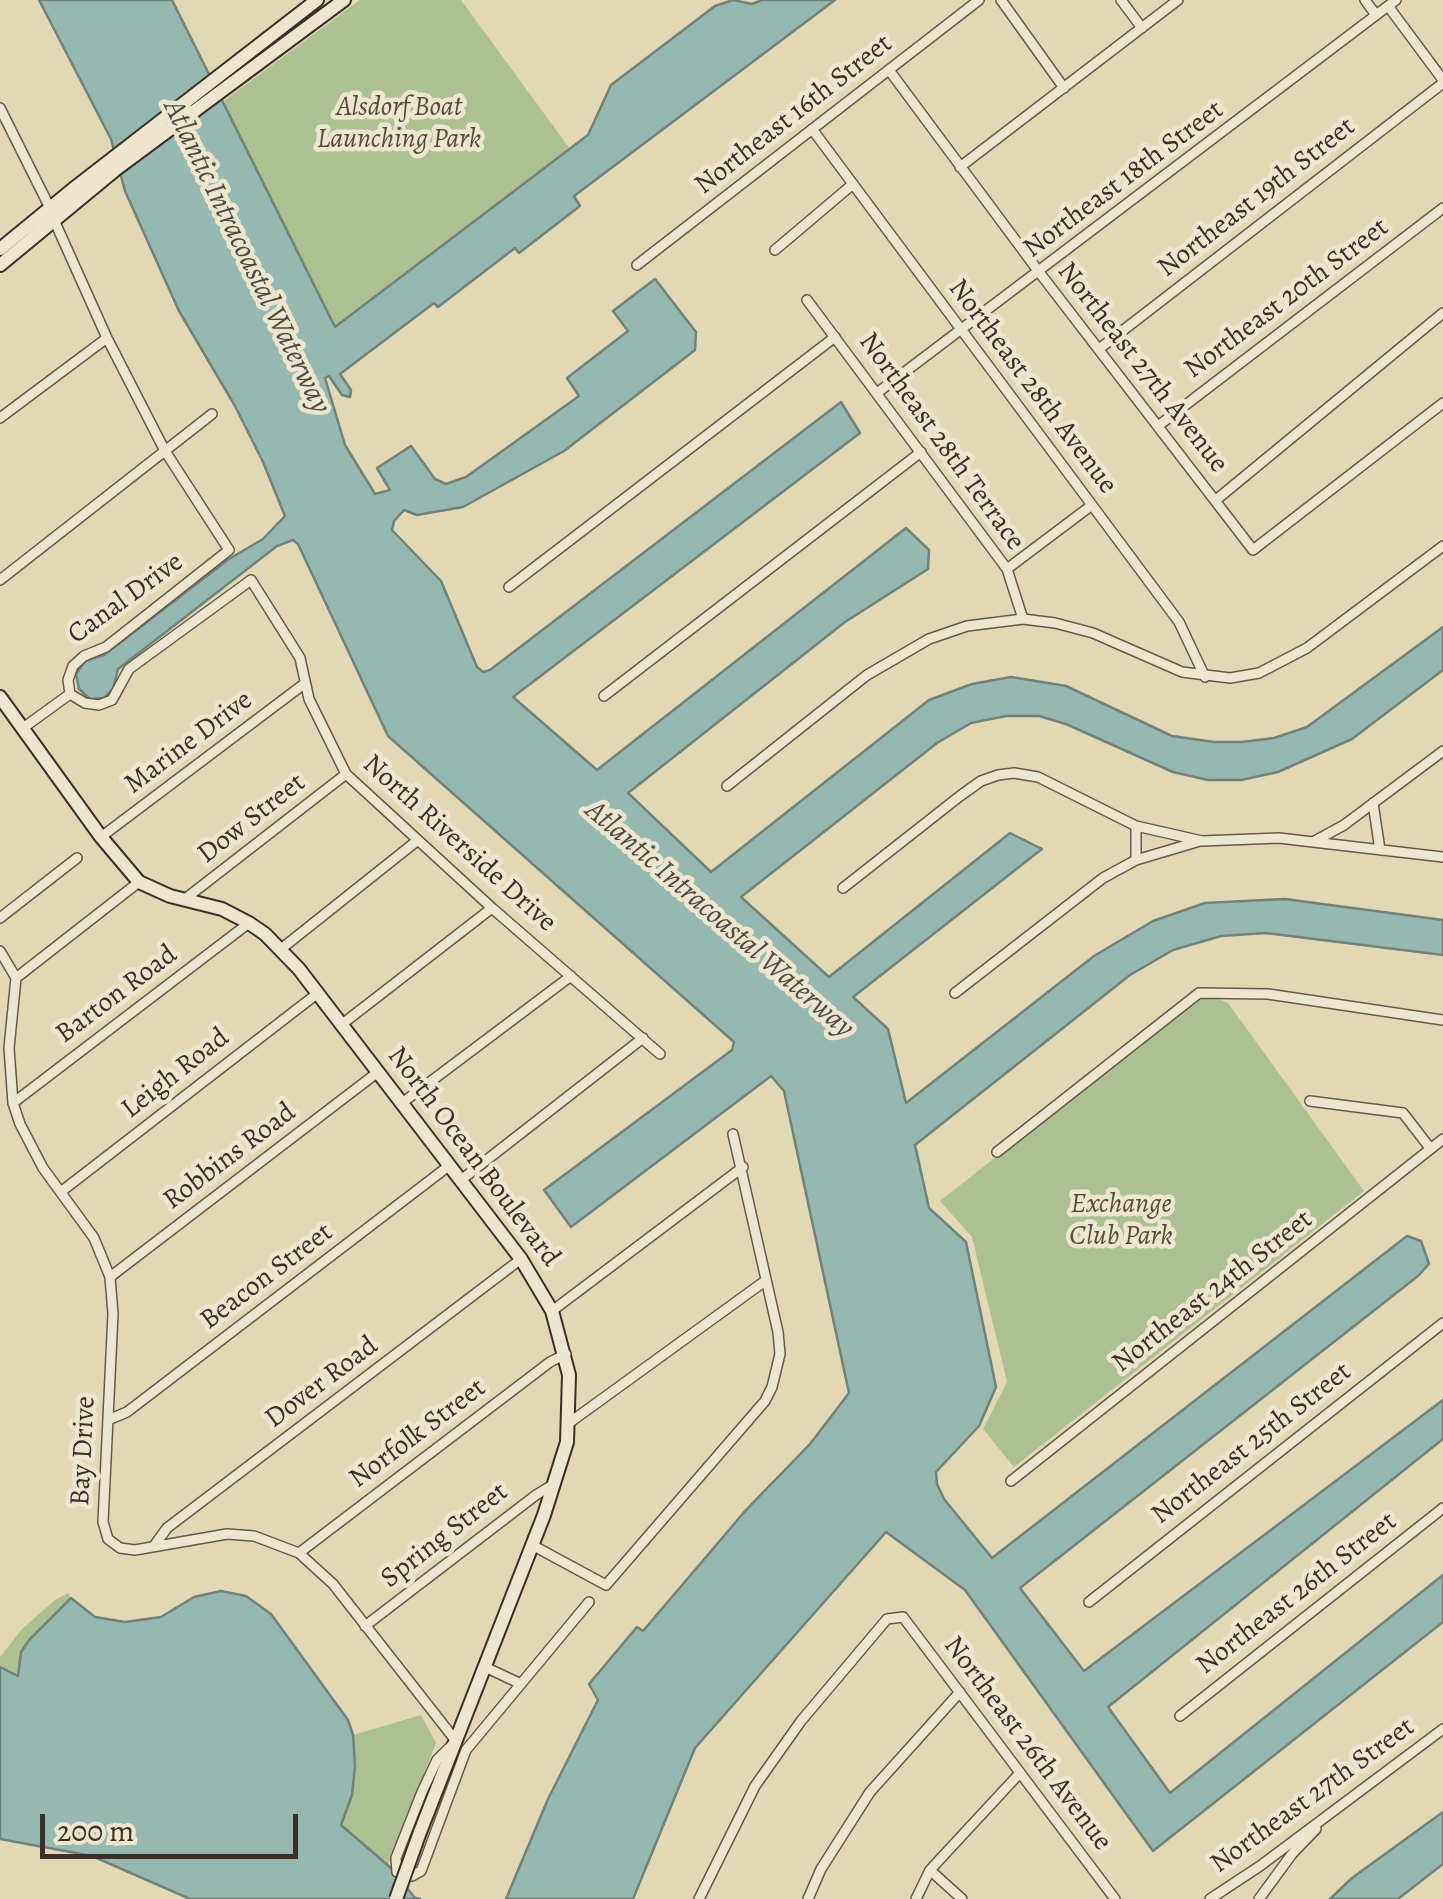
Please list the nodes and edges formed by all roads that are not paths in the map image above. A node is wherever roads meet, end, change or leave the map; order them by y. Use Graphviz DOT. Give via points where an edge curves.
graph roads {
  1 [pos="317,0"];
  2 [pos="344,0"];
  3 [pos="978,0"];
  4 [pos="1001,0"];
  5 [pos="1121,0"];
  6 [pos="1178,0"];
  7 [pos="1365,0"];
  8 [pos="1392,3"];
  9 [pos="1376,15"];
  10 [pos="1142,28"];
  11 [pos="889,70"];
  12 [pos="222,82"];
  13 [pos="1443,82"];
  14 [pos="1064,88"];
  15 [pos="0,108"];
  16 [pos="812,129"];
  17 [pos="960,167"];
  18 [pos="852,184"];
  19 [pos="1443,208"];
  20 [pos="52,214"];
  21 [pos="0,249"];
  22 [pos="774,250"];
  23 [pos="0,265"];
  24 [pos="637,265"];
  25 [pos="1040,272"];
  26 [pos="807,300"];
  27 [pos="1443,313"];
  28 [pos="962,332"];
  29 [pos="835,337"];
  30 [pos="107,338"];
  31 [pos="1099,349"];
  32 [pos="877,393"];
  33 [pos="1443,403"];
  34 [pos="212,414"];
  35 [pos="0,418"];
  36 [pos="1158,426"];
  37 [pos="165,450"];
  38 [pos="921,452"];
  39 [pos="1216,500"];
  40 [pos="1092,505"];
  41 [pos="1443,546"];
  42 [pos="1008,569"];
  43 [pos="0,580"];
  44 [pos="251,580"];
  45 [pos="509,587"];
  46 [pos="1022,619"];
  47 [pos="1205,677"];
  48 [pos="304,684"];
  49 [pos="70,694"];
  50 [pos="604,696"];
  51 [pos="0,697"];
  52 [pos="22,728"];
  53 [pos="1443,751"];
  54 [pos="346,774"];
  55 [pos="727,786"];
  56 [pos="1373,803"];
  57 [pos="1136,826"];
  58 [pos="101,837"];
  59 [pos="418,840"];
  60 [pos="1202,841"];
  61 [pos="1313,842"];
  62 [pos="1380,850"];
  63 [pos="1443,857"];
  64 [pos="77,858"];
  65 [pos="1136,860"];
  66 [pos="139,882"];
  67 [pos="843,888"];
  68 [pos="185,898"];
  69 [pos="492,908"];
  70 [pos="0,918"];
  71 [pos="248,923"];
  72 [pos="281,949"];
  73 [pos="0,951"];
  74 [pos="571,976"];
  75 [pos="16,978"];
  76 [pos="955,992"];
  77 [pos="318,993"];
  78 [pos="1443,1020"];
  79 [pos="341,1025"];
  80 [pos="643,1038"];
  81 [pos="660,1054"];
  82 [pos="378,1072"];
  83 [pos="1310,1101"];
  84 [pos="13,1103"];
  85 [pos="402,1103"];
  86 [pos="733,1134"];
  87 [pos="1443,1139"];
  88 [pos="1430,1148"];
  89 [pos="997,1152"];
  90 [pos="450,1165"];
  91 [pos="743,1167"];
  92 [pos="462,1180"];
  93 [pos="62,1191"];
  94 [pos="522,1259"];
  95 [pos="110,1277"];
  96 [pos="766,1281"];
  97 [pos="552,1310"];
  98 [pos="1443,1322"];
  99 [pos="566,1354"];
  100 [pos="108,1420"];
  101 [pos="569,1423"];
  102 [pos="1011,1481"];
  103 [pos="554,1484"];
  104 [pos="1443,1508"];
  105 [pos="532,1544"];
  106 [pos="154,1546"];
  107 [pos="299,1553"];
  108 [pos="590,1602"];
  109 [pos="1090,1602"];
  110 [pos="365,1626"];
  111 [pos="485,1666"];
  112 [pos="521,1684"];
  113 [pos="960,1692"];
  114 [pos="1180,1716"];
  115 [pos="1443,1729"];
  116 [pos="456,1742"];
  117 [pos="1018,1774"];
  118 [pos="1335,1809"];
  119 [pos="930,1870"];
  120 [pos="396,1899"];
  121 [pos="699,1899"];
  122 [pos="808,1899"];
  123 [pos="916,1899"];
  124 [pos="962,1899"];
  125 [pos="1116,1899"];
  126 [pos="1210,1899"];
  127 [pos="1259,1899"];
  1 -- 12 [label="main road"];
  2 -- 12 [label="main road"];
  3 -- 11 [label="street, Northeast 16th Street"];
  4 -- 14 [label="street"];
  5 -- 10 [label="street"];
  6 -- 10 [label="street"];
  7 -- 9 [label="street"];
  8 -- 9 [label="street, Northeast 18th Street"];
  8 -- 13 [label="street"];
  9 -- 25 [label="street, Northeast 18th Street"];
  10 -- 14 [label="street"];
  11 -- 16 [label="street, Northeast 16th Street"];
  11 -- 17 [label="street, Northeast 27th Avenue"];
  12 -- 20 [label="main road"];
  13 -- 31 [label="street, Northeast 19th Street"];
  14 -- 17 [label="street"];
  15 -- 20 [label="street"];
  16 -- 18 [label="street, Northeast 28th Avenue"];
  16 -- 24 [label="street, Northeast 16th Street"];
  17 -- 25 [label="street, Northeast 27th Avenue"];
  18 -- 22 [label="street"];
  18 -- 28 [label="street, Northeast 28th Avenue"];
  19 -- 36 [label="street, Northeast 20th Street"];
  20 -- 21 [label="main road"];
  20 -- 23 [label="main road"];
  20 -- 30 [label="street"];
  25 -- 28 [label="street, Northeast 18th Street"];
  25 -- 31 [label="street, Northeast 27th Avenue"];
  26 -- 29 [label="street, Northeast 28th Terrace"];
  27 -- 39 [label="street"];
  28 -- 32 [label="street, Northeast 18th Street"];
  28 -- 40 [label="street, Northeast 28th Avenue"];
  29 -- 32 [label="street, Northeast 28th Terrace"];
  29 -- 45 [label="street"];
  30 -- 35 [label="street"];
  30 -- 37 [label="street"];
  31 -- 36 [label="street, Northeast 27th Avenue"];
  32 -- 38 [label="street, Northeast 28th Terrace"];
  33 -- 39 [label="street, Northeast 27th Avenue" via="1253,550"];
  34 -- 37 [label="street"];
  36 -- 39 [label="street, Northeast 27th Avenue"];
  37 -- 43 [label="street"];
  37 -- 49 [label="street, Canal Drive" via="229,550 106,647 84,656 70,674"];
  38 -- 42 [label="street, Northeast 28th Terrace"];
  38 -- 50 [label="street"];
  40 -- 42 [label="street"];
  40 -- 47 [label="street, Northeast 28th Avenue" via="1179,622"];
  41 -- 47 [label="street" via="1280,664 1260,674"];
  42 -- 46 [label="street, Northeast 28th Terrace"];
  44 -- 48 [label="street, North Riverside Drive" via="300,658"];
  44 -- 49 [label="street, Canal Drive" via="129,669 112,700 85,703"];
  46 -- 47 [label="street" via="1092,633"];
  46 -- 55 [label="street" via="929,639 867,675"];
  48 -- 54 [label="street, North Riverside Drive"];
  48 -- 58 [label="street, Marine Drive"];
  49 -- 52 [label="street, Canal Drive"];
  51 -- 52 [label="main road"];
  52 -- 58 [label="main road"];
  53 -- 56 [label="street"];
  54 -- 59 [label="street, North Riverside Drive"];
  54 -- 68 [label="street, Dow Street"];
  56 -- 61 [label="street"];
  56 -- 62 [label="street"];
  57 -- 60 [label="street"];
  57 -- 65 [label="street"];
  57 -- 67 [label="street" via="1038,776 998,775 960,796"];
  58 -- 66 [label="main road"];
  59 -- 69 [label="street, North Riverside Drive"];
  59 -- 72 [label="street"];
  60 -- 61 [label="street"];
  60 -- 65 [label="street"];
  61 -- 62 [label="street"];
  62 -- 63 [label="street"];
  64 -- 70 [label="street"];
  65 -- 76 [label="street" via="1102,878"];
  66 -- 68 [label="main road, North Ocean Boulevard"];
  66 -- 75 [label="street"];
  68 -- 71 [label="main road, North Ocean Boulevard"];
  69 -- 74 [label="street, North Riverside Drive"];
  69 -- 79 [label="street"];
  71 -- 72 [label="main road, North Ocean Boulevard"];
  71 -- 84 [label="street, Barton Road"];
  72 -- 77 [label="main road, North Ocean Boulevard"];
  73 -- 75 [label="street"];
  74 -- 80 [label="street, North Riverside Drive"];
  74 -- 85 [label="street"];
  75 -- 84 [label="street, Bay Drive" via="9,1048"];
  77 -- 79 [label="main road, North Ocean Boulevard"];
  77 -- 93 [label="street, Leigh Road"];
  78 -- 89 [label="street" via="1268,994 1199,993"];
  79 -- 82 [label="main road, North Ocean Boulevard"];
  80 -- 81 [label="street, North Riverside Drive"];
  80 -- 92 [label="street"];
  82 -- 85 [label="main road, North Ocean Boulevard"];
  82 -- 95 [label="street, Robbins Road"];
  83 -- 88 [label="street" via="1403,1113"];
  84 -- 93 [label="street, Bay Drive" via="31,1148"];
  85 -- 90 [label="main road, North Ocean Boulevard"];
  86 -- 91 [label="street"];
  87 -- 88 [label="street, Northeast 24th Street"];
  88 -- 102 [label="street, Northeast 24th Street"];
  90 -- 92 [label="main road, North Ocean Boulevard"];
  90 -- 100 [label="street, Beacon Street"];
  91 -- 96 [label="street"];
  91 -- 97 [label="street"];
  92 -- 94 [label="main road, North Ocean Boulevard"];
  93 -- 95 [label="street, Bay Drive" via="94,1238"];
  94 -- 97 [label="main road, North Ocean Boulevard"];
  94 -- 106 [label="street, Dover Road" via="167,1528"];
  95 -- 100 [label="street, Bay Drive"];
  96 -- 101 [label="street"];
  96 -- 105 [label="street" via="780,1354 772,1387 606,1584"];
  97 -- 99 [label="main road, North Ocean Boulevard"];
  98 -- 109 [label="street, Northeast 25th Street"];
  99 -- 101 [label="main road, North Ocean Boulevard"];
  99 -- 107 [label="street, Norfolk Street"];
  100 -- 106 [label="street, Bay Drive" via="102,1522 108,1539 120,1548"];
  101 -- 103 [label="main road, North Ocean Boulevard"];
  103 -- 105 [label="main road, North Ocean Boulevard"];
  103 -- 110 [label="street, Spring Street"];
  104 -- 114 [label="street, Northeast 26th Street"];
  105 -- 111 [label="main road, North Ocean Boulevard"];
  106 -- 107 [label="street, Bay Drive" via="227,1534"];
  107 -- 110 [label="street, Bay Drive"];
  108 -- 112 [label="street"];
  110 -- 116 [label="street, Bay Drive"];
  111 -- 112 [label="street"];
  111 -- 116 [label="main road, North Ocean Boulevard"];
  112 -- 116 [label="street" via="466,1750 421,1871 402,1874 396,1858 422,1792 437,1760"];
  113 -- 117 [label="street, Northeast 26th Avenue"];
  113 -- 121 [label="street, Northeast 26th Avenue" via="903,1617 887,1619 755,1786"];
  113 -- 122 [label="street" via="870,1792"];
  115 -- 118 [label="street, Northeast 27th Street"];
  116 -- 120 [label="main road, North Ocean Boulevard, bridge"];
  117 -- 119 [label="street"];
  117 -- 125 [label="street, Northeast 26th Avenue"];
  118 -- 126 [label="street, Northeast 27th Street"];
  118 -- 127 [label="street"];
  119 -- 123 [label="street"];
  119 -- 124 [label="street"];
}
